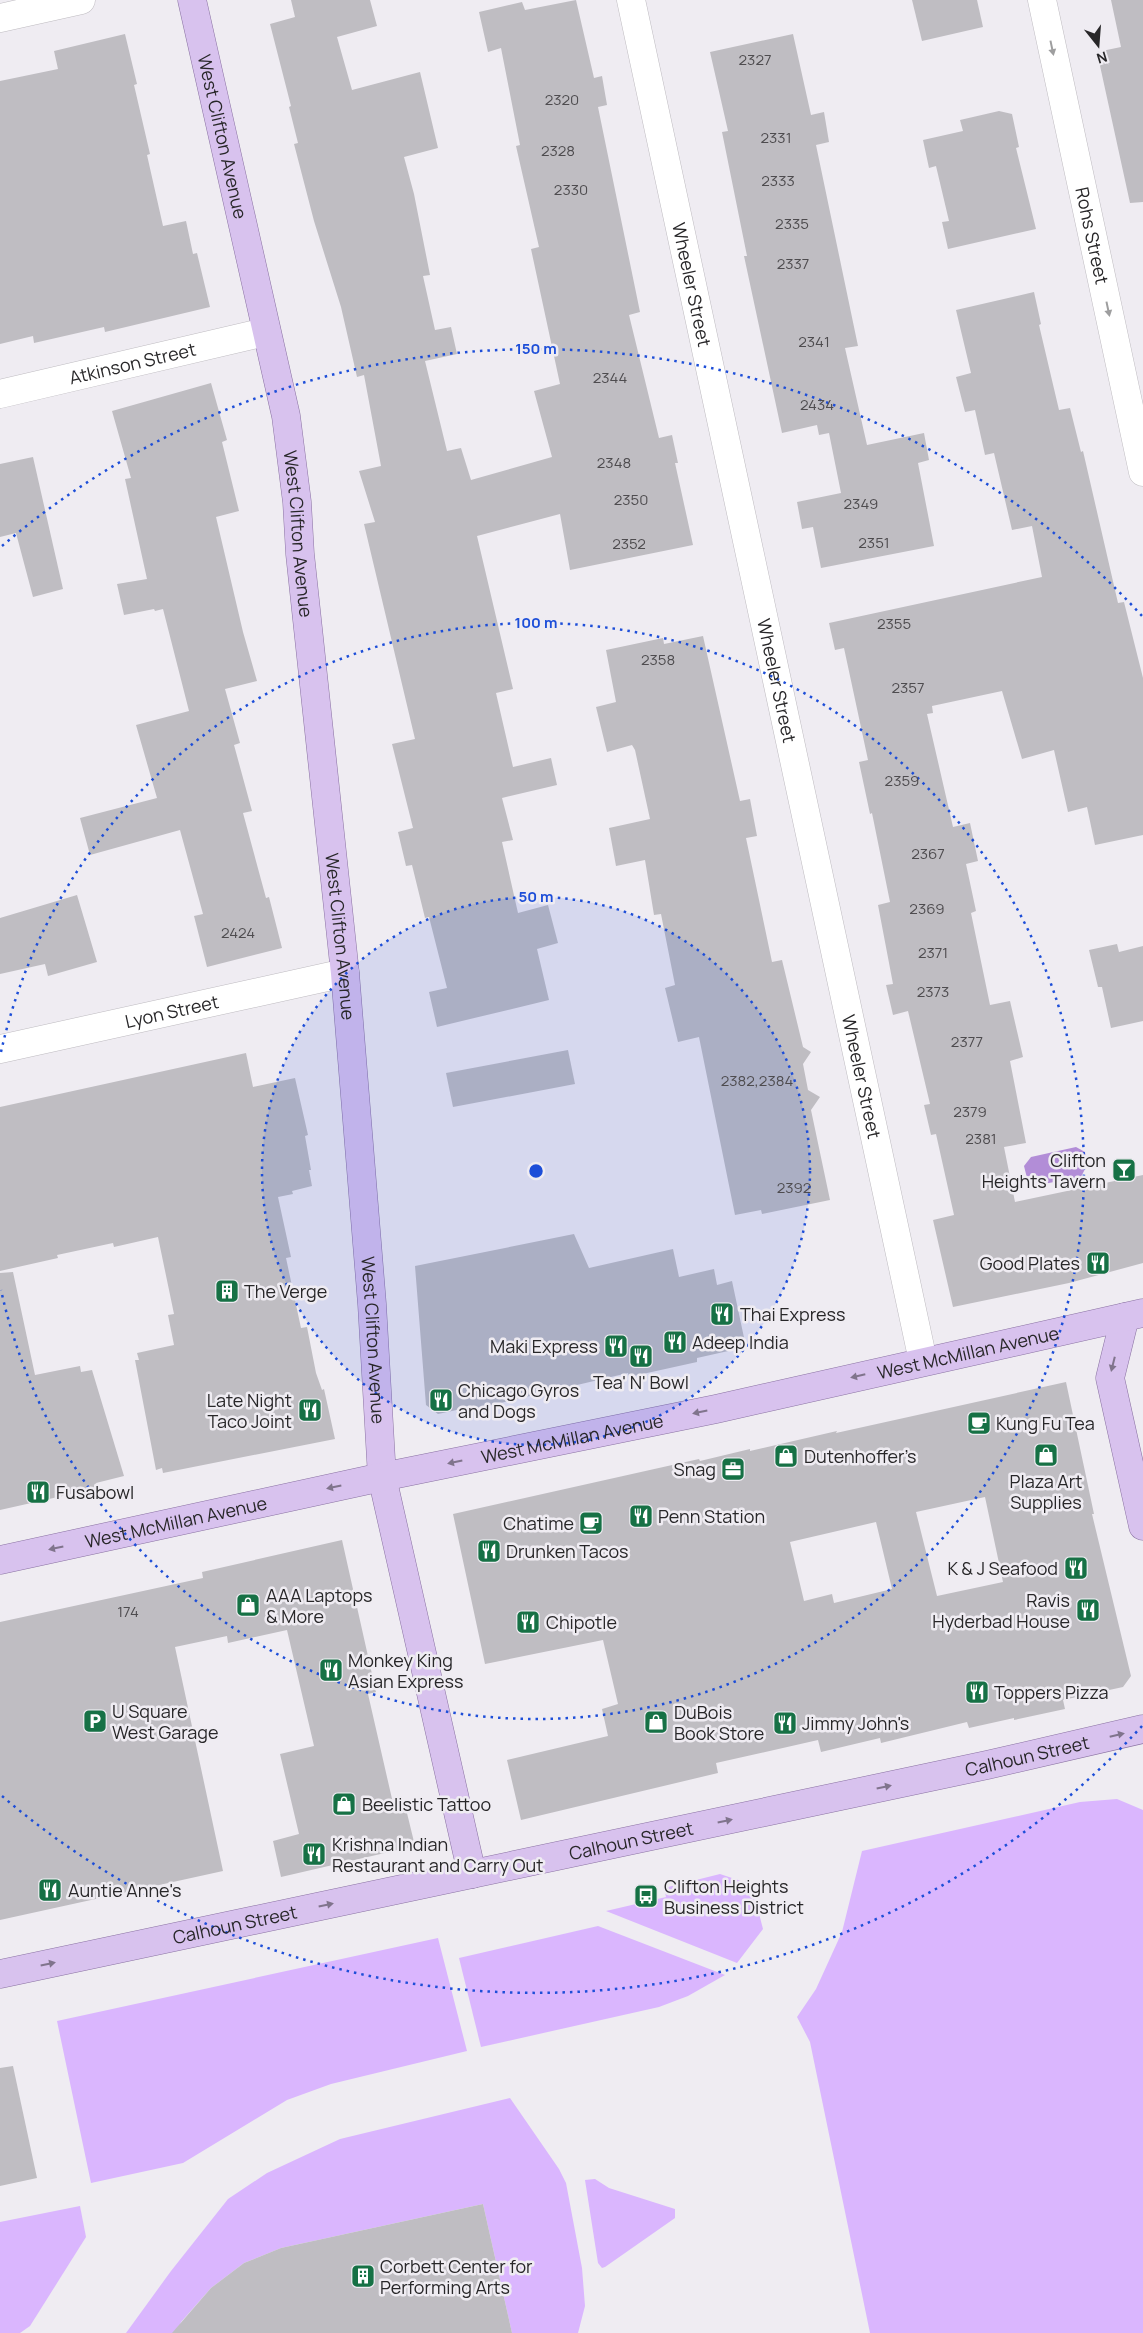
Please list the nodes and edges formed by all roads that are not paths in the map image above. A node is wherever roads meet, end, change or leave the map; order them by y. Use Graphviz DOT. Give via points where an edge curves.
graph roads {
  1 [pos="81,0"];
  2 [pos="192,0"];
  3 [pos="631,0"];
  4 [pos="1042,0"];
  5 [pos="0,18"];
  6 [pos="265,332"];
  7 [pos="0,394"];
  8 [pos="1143,472"];
  9 [pos="345,973"];
  10 [pos="0,1049"];
  11 [pos="1137,1322"];
  12 [pos="923,1361"];
  13 [pos="382,1477"];
  14 [pos="1143,1526"];
  15 [pos="0,1560"];
  16 [pos="1143,1729"];
  17 [pos="472,1874"];
  18 [pos="0,1974"];
  1 -- 5 [label="street"];
  2 -- 6 [label="main road, West Clifton Avenue"];
  3 -- 12 [label="street, Wheeler Street"];
  4 -- 8 [label="street, Rohs Street, one-way"];
  6 -- 7 [label="street, Atkinson Street"];
  6 -- 9 [label="main road, West Clifton Avenue" via="286,416 297,502"];
  9 -- 10 [label="street, Lyon Street"];
  9 -- 13 [label="main road, West Clifton Avenue" via="372,1304"];
  11 -- 12 [label="main road, West McMillan Avenue"];
  11 -- 14 [label="main road, one-way" via="1110,1378"];
  12 -- 13 [label="main road, West McMillan Avenue, one-way" via="716,1409"];
  13 -- 15 [label="main road, West McMillan Avenue, one-way"];
  13 -- 17 [label="main road, West Clifton Avenue"];
  17 -- 16 [label="main road, Calhoun Street, one-way" via="977,1768"];
  18 -- 17 [label="main road, Calhoun Street, one-way"];
}
